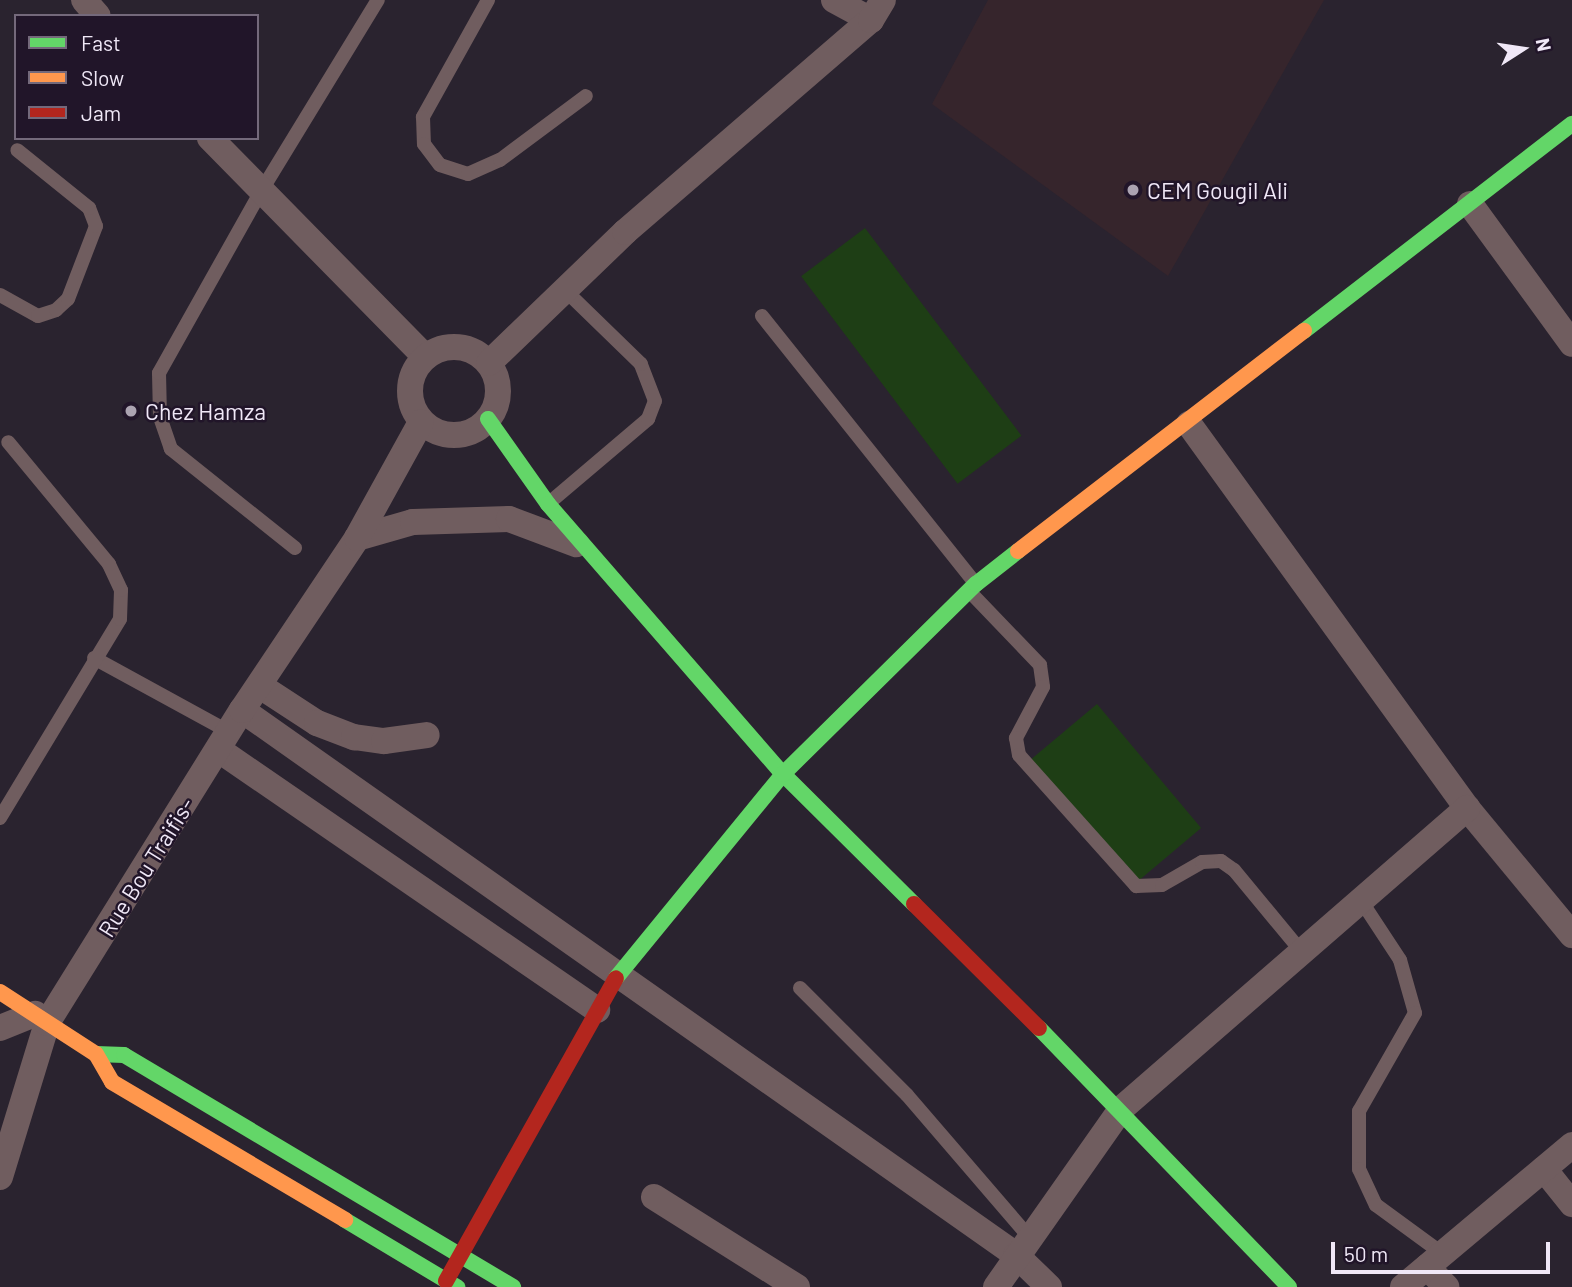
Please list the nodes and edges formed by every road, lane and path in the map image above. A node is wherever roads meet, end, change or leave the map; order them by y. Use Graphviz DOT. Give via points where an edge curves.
graph roads {
  1 [pos="84,0"];
  2 [pos="378,0"];
  3 [pos="488,0"];
  4 [pos="834,0"];
  5 [pos="877,10"];
  6 [pos="96,14"];
  7 [pos="586,96"];
  8 [pos="1572,124"];
  9 [pos="212,140"];
  10 [pos="17,150"];
  11 [pos="260,193"];
  12 [pos="1470,204"];
  13 [pos="564,289"];
  14 [pos="0,295"];
  15 [pos="762,316"];
  16 [pos="1572,344"];
  17 [pos="425,357"];
  18 [pos="489,363"];
  19 [pos="488,419"];
  20 [pos="421,422"];
  21 [pos="1189,424"];
  22 [pos="8,442"];
  23 [pos="548,504"];
  24 [pos="357,538"];
  25 [pos="295,548"];
  26 [pos="587,550"];
  27 [pos="973,588"];
  28 [pos="94,658"];
  29 [pos="260,686"];
  30 [pos="230,731"];
  31 [pos="427,735"];
  32 [pos="783,774"];
  33 [pos="1467,808"];
  34 [pos="0,818"];
  35 [pos="1360,899"];
  36 [pos="1572,935"];
  37 [pos="1301,951"];
  38 [pos="617,976"];
  39 [pos="800,988"];
  40 [pos="0,992"];
  41 [pos="597,1010"];
  42 [pos="41,1019"];
  43 [pos="0,1028"];
  44 [pos="96,1054"];
  45 [pos="1121,1109"];
  46 [pos="1572,1146"];
  47 [pos="1544,1169"];
  48 [pos="0,1177"];
  49 [pos="654,1197"];
  50 [pos="1572,1205"];
  51 [pos="1022,1246"];
  52 [pos="460,1257"];
  53 [pos="1435,1260"];
  54 [pos="452,1284"];
  55 [pos="513,1287"];
  56 [pos="797,1287"];
  57 [pos="996,1287"];
  58 [pos="1049,1287"];
  59 [pos="1289,1287"];
  60 [pos="1403,1287"];
  61 [pos="1447,1287"];
  1 -- 6 [label="street"];
  2 -- 11 [label="lane"];
  3 -- 7 [label="lane" via="423,117 425,144 440,165 468,174 500,160"];
  4 -- 5 [label="street"];
  5 -- 13 [label="street"];
  8 -- 12 [label="street"];
  9 -- 11 [label="street"];
  10 -- 14 [label="lane" via="89,208 96,226 68,299 56,310 38,316"];
  11 -- 17 [label="street"];
  11 -- 25 [label="lane" via="159,373 160,417 171,449"];
  12 -- 16 [label="street"];
  12 -- 21 [label="street"];
  13 -- 18 [label="street"];
  13 -- 23 [label="lane" via="641,364 655,401 648,419"];
  15 -- 27 [label="lane"];
  17 -- 18 [label="street" via="436,349 458,347 478,353"];
  17 -- 20 [label="street" via="410,381 413,409"];
  18 -- 19 [label="street" via="498,391"];
  19 -- 20 [label="street" via="463,435 433,431"];
  19 -- 23 [label="street"];
  20 -- 24 [label="street, Rue Bou Traifis-"];
  21 -- 27 [label="street"];
  21 -- 33 [label="street"];
  22 -- 28 [label="lane" via="109,564 121,590 120,619"];
  23 -- 26 [label="street"];
  24 -- 26 [label="street" via="413,522 509,519 547,530"];
  24 -- 29 [label="street, Rue Bou Traifis-"];
  26 -- 32 [label="street"];
  27 -- 32 [label="street"];
  27 -- 37 [label="lane" via="1040,666 1043,687 1016,738 1019,755 1136,886 1162,885 1202,862 1221,861 1234,870"];
  28 -- 30 [label="lane"];
  28 -- 34 [label="lane"];
  29 -- 30 [label="street, Rue Bou Traifis-"];
  29 -- 31 [label="street" via="317,723 354,737 384,741"];
  30 -- 38 [label="street"];
  30 -- 41 [label="street"];
  30 -- 42 [label="street, Rue Bou Traifis-"];
  32 -- 38 [label="street"];
  32 -- 45 [label="street"];
  33 -- 35 [label="street"];
  33 -- 36 [label="street"];
  35 -- 37 [label="street"];
  35 -- 53 [label="lane" via="1400,960 1415,1013 1359,1111 1359,1169 1376,1205"];
  37 -- 45 [label="street"];
  38 -- 41 [label="street"];
  38 -- 51 [label="street"];
  39 -- 51 [label="lane" via="907,1095"];
  40 -- 42 [label="street"];
  41 -- 52 [label="street"];
  42 -- 43 [label="street"];
  42 -- 44 [label="street"];
  42 -- 48 [label="street, Rue Bou Traifis-"];
  44 -- 52 [label="street" via="124,1055"];
  44 -- 54 [label="street" via="112,1082"];
  45 -- 51 [label="street"];
  45 -- 59 [label="street"];
  46 -- 47 [label="street"];
  47 -- 50 [label="street"];
  47 -- 53 [label="street"];
  49 -- 56 [label="street"];
  51 -- 57 [label="street"];
  51 -- 58 [label="street"];
  52 -- 54 [label="street"];
  52 -- 55 [label="street"];
  53 -- 60 [label="street"];
  53 -- 61 [label="street"];
}
